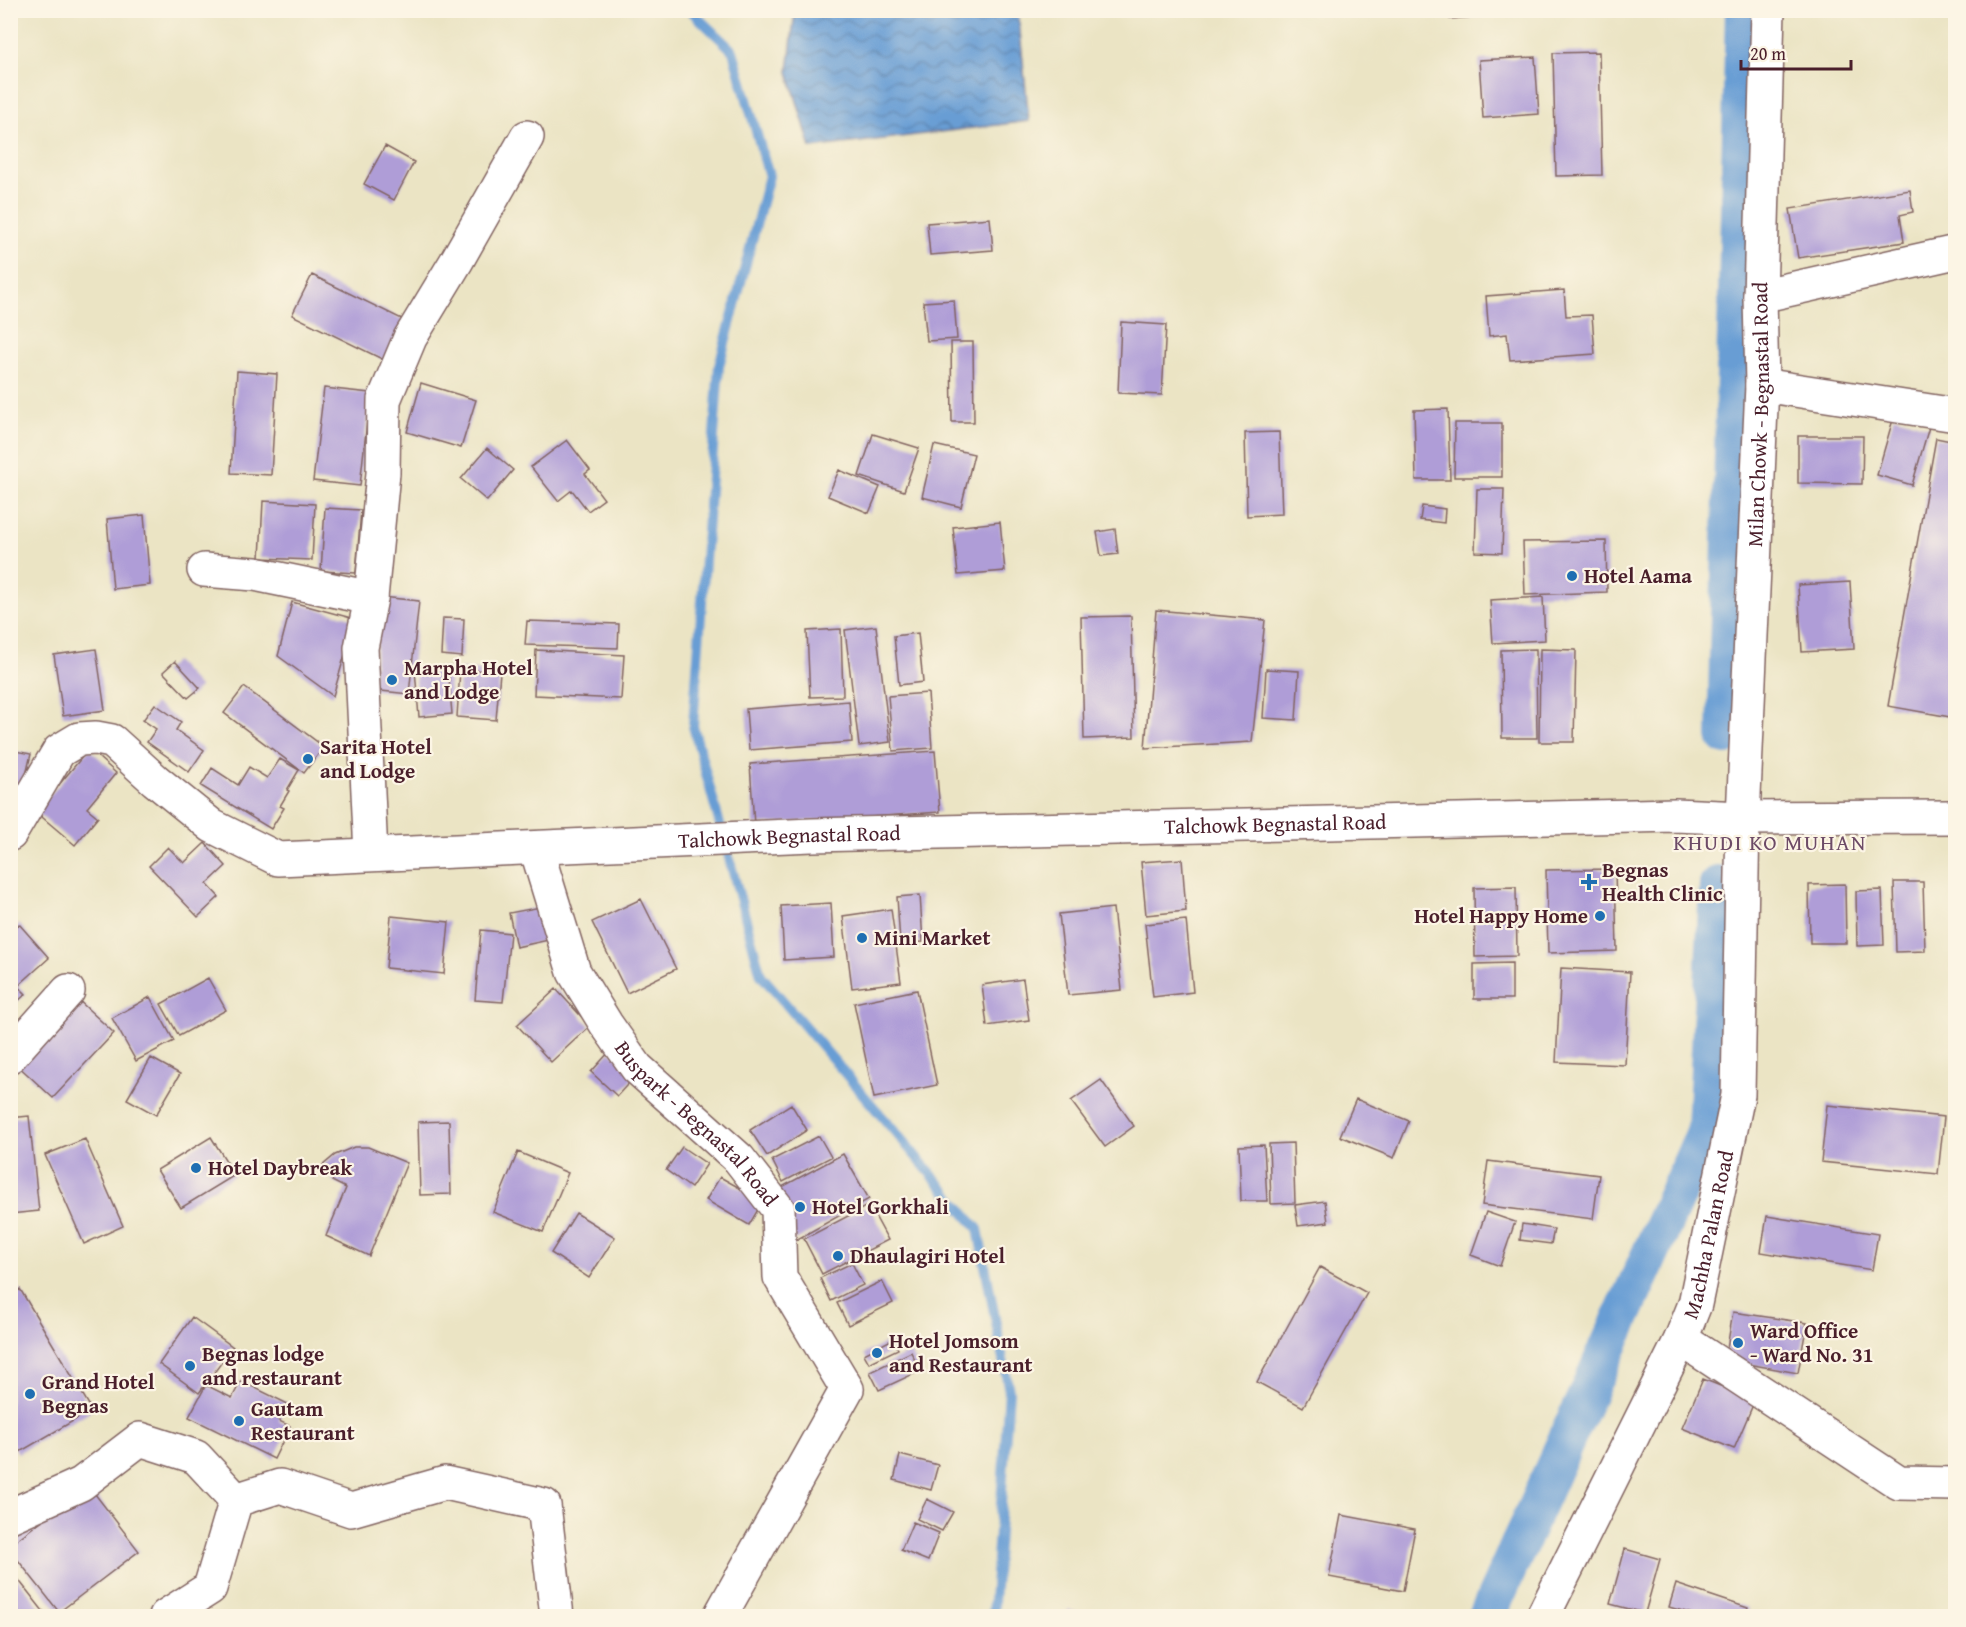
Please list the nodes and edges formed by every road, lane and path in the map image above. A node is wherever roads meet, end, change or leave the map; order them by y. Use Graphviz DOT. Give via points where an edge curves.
graph roads {
  1 [pos="1768,10"];
  2 [pos="527,137"];
  3 [pos="1956,252"];
  4 [pos="1760,296"];
  5 [pos="1762,385"];
  6 [pos="1956,415"];
  7 [pos="204,570"];
  8 [pos="371,598"];
  9 [pos="1743,818"];
  10 [pos="1956,818"];
  11 [pos="10,834"];
  12 [pos="536,848"];
  13 [pos="371,854"];
  14 [pos="68,991"];
  15 [pos="10,1056"];
  16 [pos="1681,1339"];
  17 [pos="1956,1484"];
  18 [pos="236,1500"];
  19 [pos="10,1516"];
  20 [pos="166,1617"];
  21 [pos="557,1617"];
  22 [pos="720,1617"];
  23 [pos="1543,1617"];
  1 -- 4 [label="street, Milan Chowk - Begnastal Road"];
  2 -- 8 [label="street" via="410,338 384,400 383,473"];
  3 -- 4 [label="street"];
  4 -- 5 [label="street, Milan Chowk - Begnastal Road"];
  5 -- 6 [label="street"];
  5 -- 9 [label="street, Milan Chowk - Begnastal Road"];
  7 -- 8 [label="street" via="255,574"];
  8 -- 13 [label="street" via="361,648"];
  9 -- 10 [label="street, Talchowk Begnastal Road"];
  9 -- 12 [label="street, Talchowk Begnastal Road" via="1675,815 812,835"];
  9 -- 16 [label="street, Machha Palan Road" via="1737,1095 1695,1304"];
  11 -- 13 [label="street, Talchowk Begnastal Road" via="59,751 79,739 96,738 112,741 212,826 278,859"];
  12 -- 13 [label="street, Talchowk Begnastal Road"];
  12 -- 22 [label="street, Buspark - Begnastal Road" via="574,972 606,1024 637,1068 739,1159 778,1209 780,1277 847,1389"];
  14 -- 15 [label="street"];
  16 -- 17 [label="street" via="1899,1483"];
  16 -- 23 [label="street, Machha Palan Road"];
  18 -- 19 [label="street" via="196,1457 140,1439 81,1484"];
  18 -- 20 [label="street" via="210,1588"];
  18 -- 21 [label="street" via="280,1486 351,1510 445,1483 544,1506"];
}
